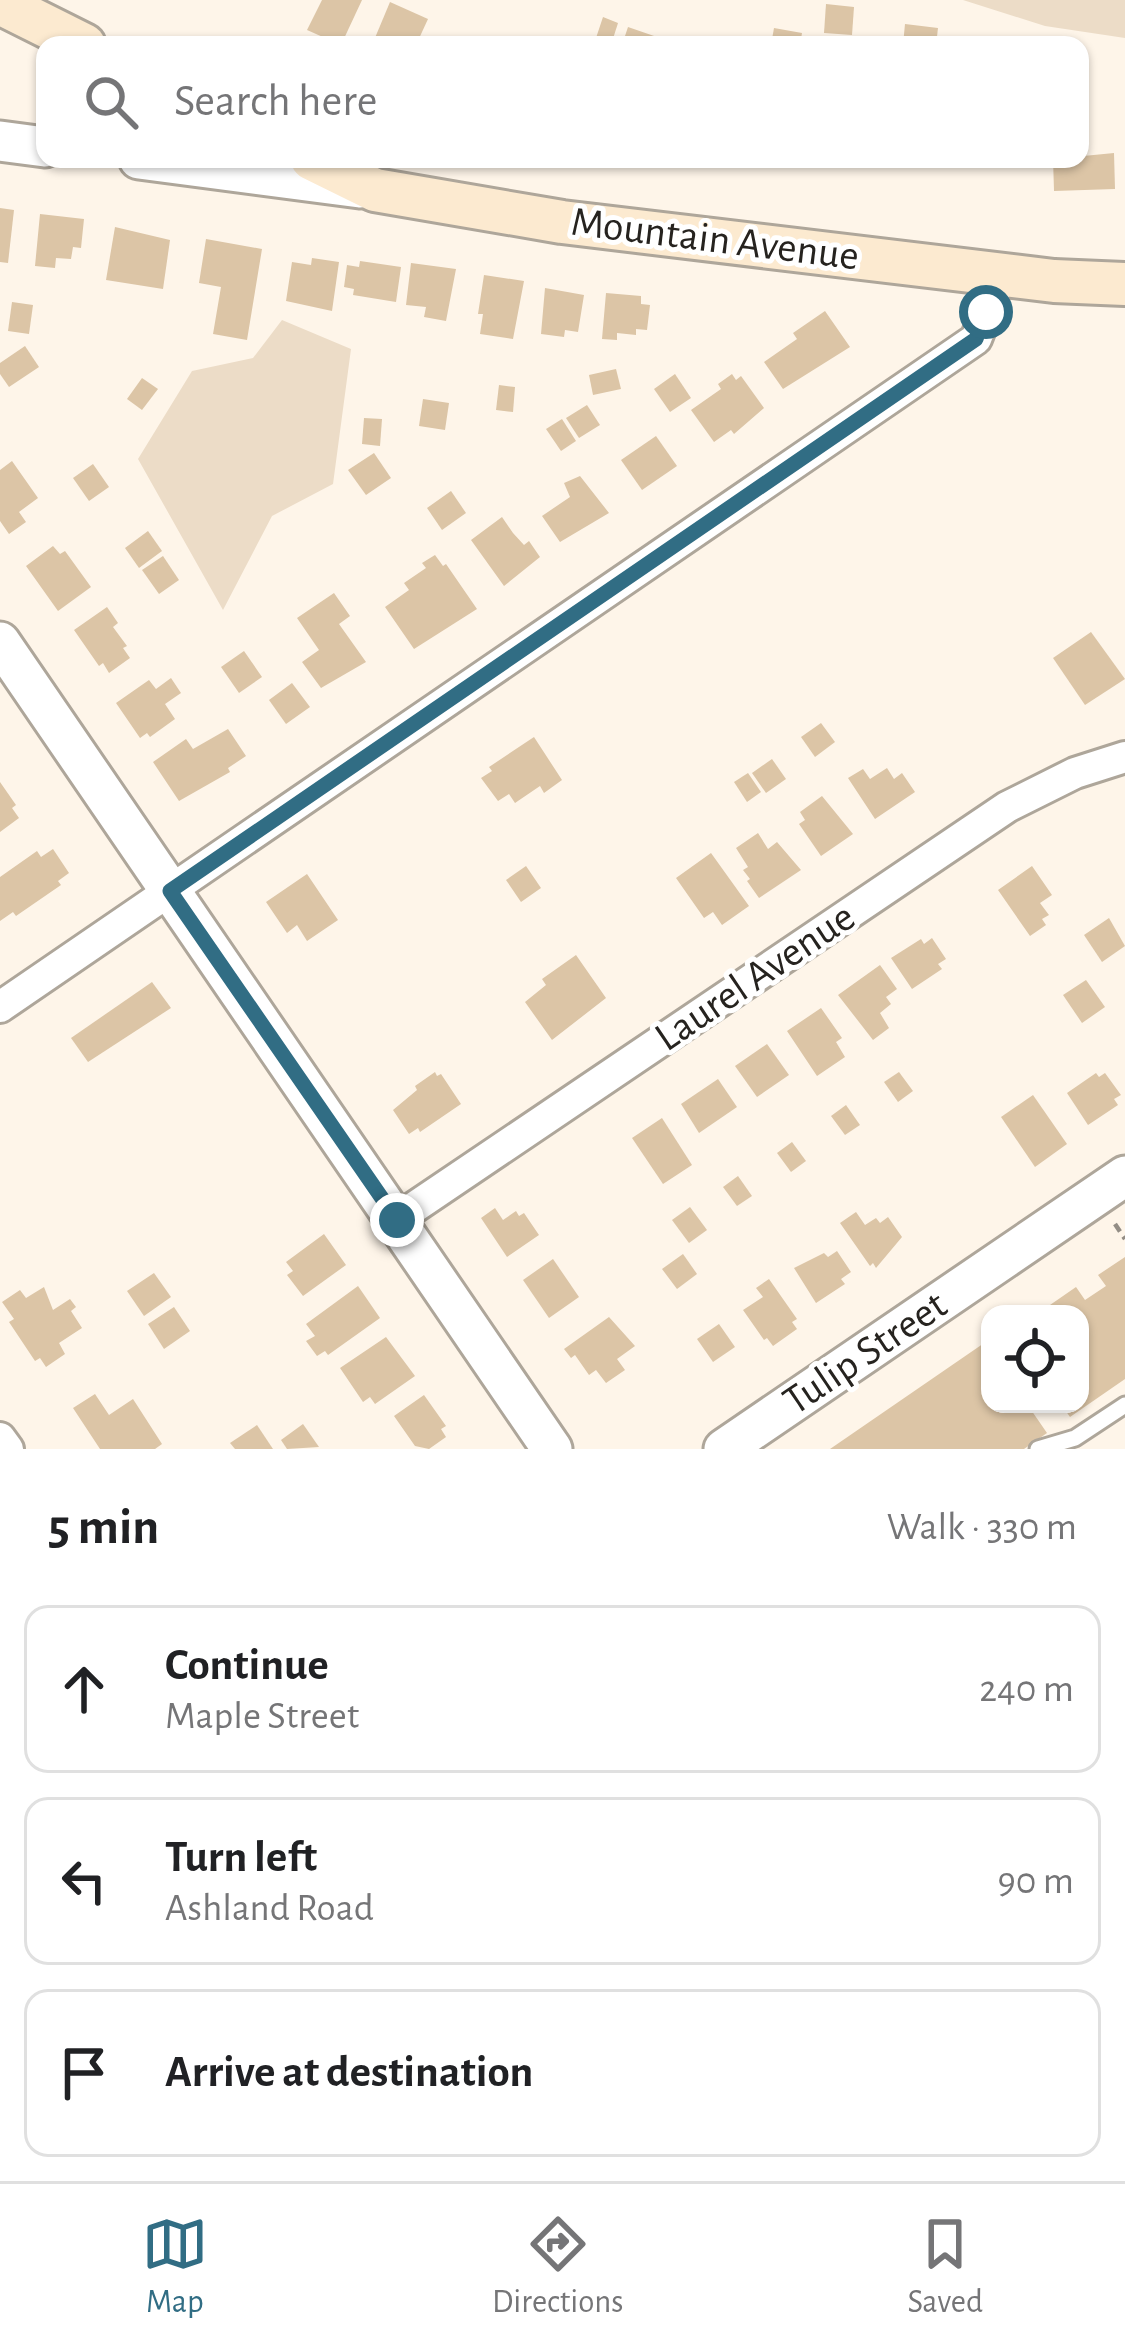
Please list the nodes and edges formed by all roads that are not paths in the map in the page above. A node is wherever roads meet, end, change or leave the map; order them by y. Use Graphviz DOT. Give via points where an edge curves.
graph roads {
  1 [pos="0,3"];
  2 [pos="65,36"];
  3 [pos="0,141"];
  4 [pos="36,146"];
  5 [pos="208,168"];
  6 [pos="331,168"];
  7 [pos="376,190"];
  8 [pos="1001,275"];
  9 [pos="1121,292"];
  10 [pos="0,642"];
  11 [pos="1125,757"];
  12 [pos="170,891"];
  13 [pos="0,1007"];
  14 [pos="1125,1176"];
  15 [pos="397,1220"];
  16 [pos="1125,1405"];
  17 [pos="0,1438"];
  18 [pos="8,1449"];
  19 [pos="552,1449"];
  20 [pos="724,1449"];
  21 [pos="1038,1449"];
  1 -- 2 [label="main road"];
  3 -- 4 [label="street"];
  5 -- 7 [label="street"];
  6 -- 7 [label="main road, Mountain Avenue"];
  7 -- 8 [label="main road, Mountain Avenue" via="562,222"];
  8 -- 9 [label="main road, Mountain Avenue"];
  8 -- 12 [label="street" via="976,339"];
  10 -- 12 [label="street"];
  11 -- 15 [label="street, Laurel Avenue" via="1007,807"];
  12 -- 13 [label="street"];
  12 -- 15 [label="street"];
  14 -- 20 [label="street, Tulip Street"];
  15 -- 19 [label="street"];
  16 -- 21 [label="lane" via="1075,1438"];
  17 -- 18 [label="street"];
}
